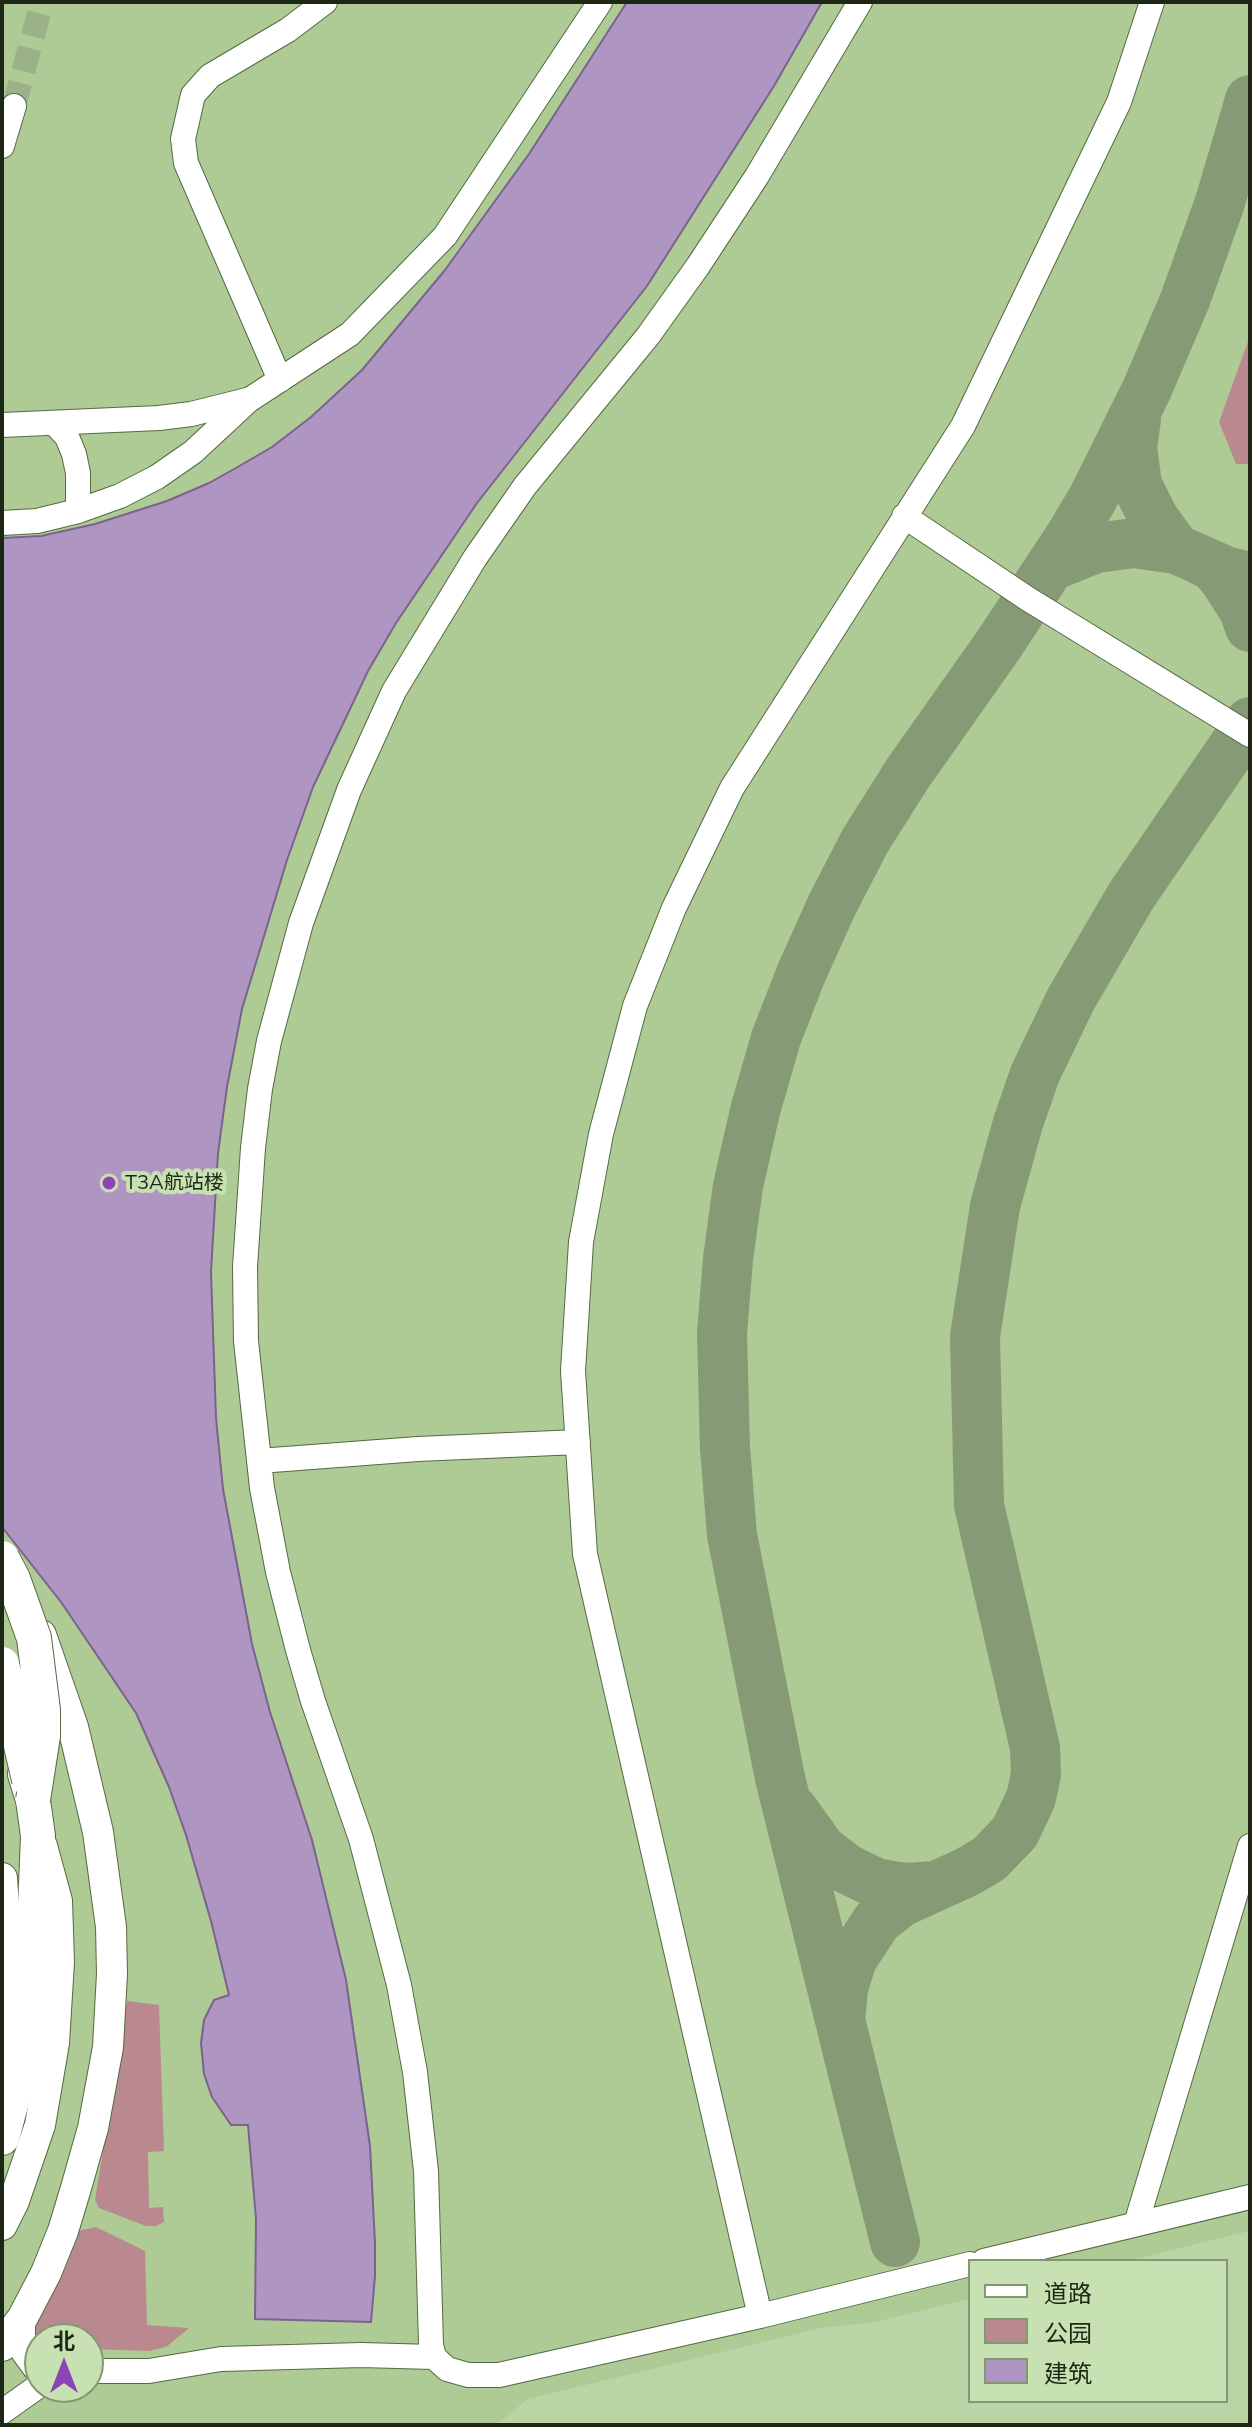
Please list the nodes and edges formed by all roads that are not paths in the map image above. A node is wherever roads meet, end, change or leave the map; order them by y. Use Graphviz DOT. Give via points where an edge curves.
graph roads {
  1 [pos="325,2"];
  2 [pos="600,2"];
  3 [pos="860,2"];
  4 [pos="1152,2"];
  5 [pos="14,106"];
  6 [pos="2,146"];
  7 [pos="280,380"];
  8 [pos="249,400"];
  9 [pos="2,425"];
  10 [pos="56,425"];
  11 [pos="78,511"];
  12 [pos="904,516"];
  13 [pos="2,523"];
  14 [pos="1250,735"];
  15 [pos="578,1442"];
  16 [pos="259,1461"];
  17 [pos="2,1549"];
  18 [pos="2,1558"];
  19 [pos="2,1664"];
  20 [pos="2,1687"];
  21 [pos="2,1731"];
  22 [pos="85,1783"];
  23 [pos="31,1790"];
  24 [pos="38,1836"];
  25 [pos="1250,1846"];
  26 [pos="2,1878"];
  27 [pos="5,1963"];
  28 [pos="2,2045"];
  29 [pos="2,2138"];
  30 [pos="1250,2197"];
  31 [pos="1136,2224"];
  32 [pos="2,2225"];
  33 [pos="992,2259"];
  34 [pos="968,2264"];
  35 [pos="760,2316"];
  36 [pos="23,2317"];
  37 [pos="2,2346"];
  38 [pos="24,2353"];
  39 [pos="434,2357"];
  40 [pos="104,2371"];
  41 [pos="24,2396"];
  42 [pos="2,2412"];
  1 -- 7 [label="lane" via="210,76 193,95 183,139 186,163"];
  2 -- 7 [label="lane" via="445,236 350,334"];
  3 -- 16 [label="lane" via="698,266 475,558 394,691 349,790 287,965 260,1089 245,1267 246,1341"];
  4 -- 12 [label="lane" via="1119,102 1039,270 963,426"];
  5 -- 6 [label="lane"];
  7 -- 8 [label="lane"];
  8 -- 10 [label="lane" via="191,414"];
  8 -- 11 [label="lane" via="157,477"];
  9 -- 10 [label="lane"];
  10 -- 11 [label="lane" via="74,454"];
  11 -- 13 [label="lane"];
  12 -- 14 [label="lane"];
  12 -- 15 [label="lane" via="732,788 674,908 635,1006 601,1134 581,1242 573,1371"];
  15 -- 16 [label="lane"];
  15 -- 35 [label="lane" via="585,1554"];
  16 -- 39 [label="lane" via="298,1650 361,1839 399,1985 423,2136"];
  17 -- 22 [label="main road" via="15,1568 54,1668"];
  18 -- 23 [label="highway, bridge" via="34,1638 38,1667 43,1736"];
  19 -- 23 [label="highway, bridge"];
  20 -- 22 [label="main road"];
  21 -- 23 [label="highway, bridge"];
  22 -- 36 [label="main road" via="98,1832 111,1927 108,2047 93,2128 63,2231"];
  23 -- 24 [label="highway"];
  24 -- 29 [label="highway" via="31,2006"];
  24 -- 32 [label="main road" via="57,1901 54,2043 40,2125"];
  25 -- 31 [label="lane"];
  26 -- 27 [label="main road"];
  27 -- 28 [label="main road"];
  30 -- 31 [label="lane"];
  31 -- 33 [label="lane"];
  34 -- 35 [label="lane"];
  35 -- 39 [label="lane" via="499,2375 457,2372"];
  36 -- 37 [label="main road"];
  36 -- 38 [label="lane"];
  39 -- 40 [label="lane" via="221,2359 149,2371"];
  41 -- 42 [label="lane"];
}
